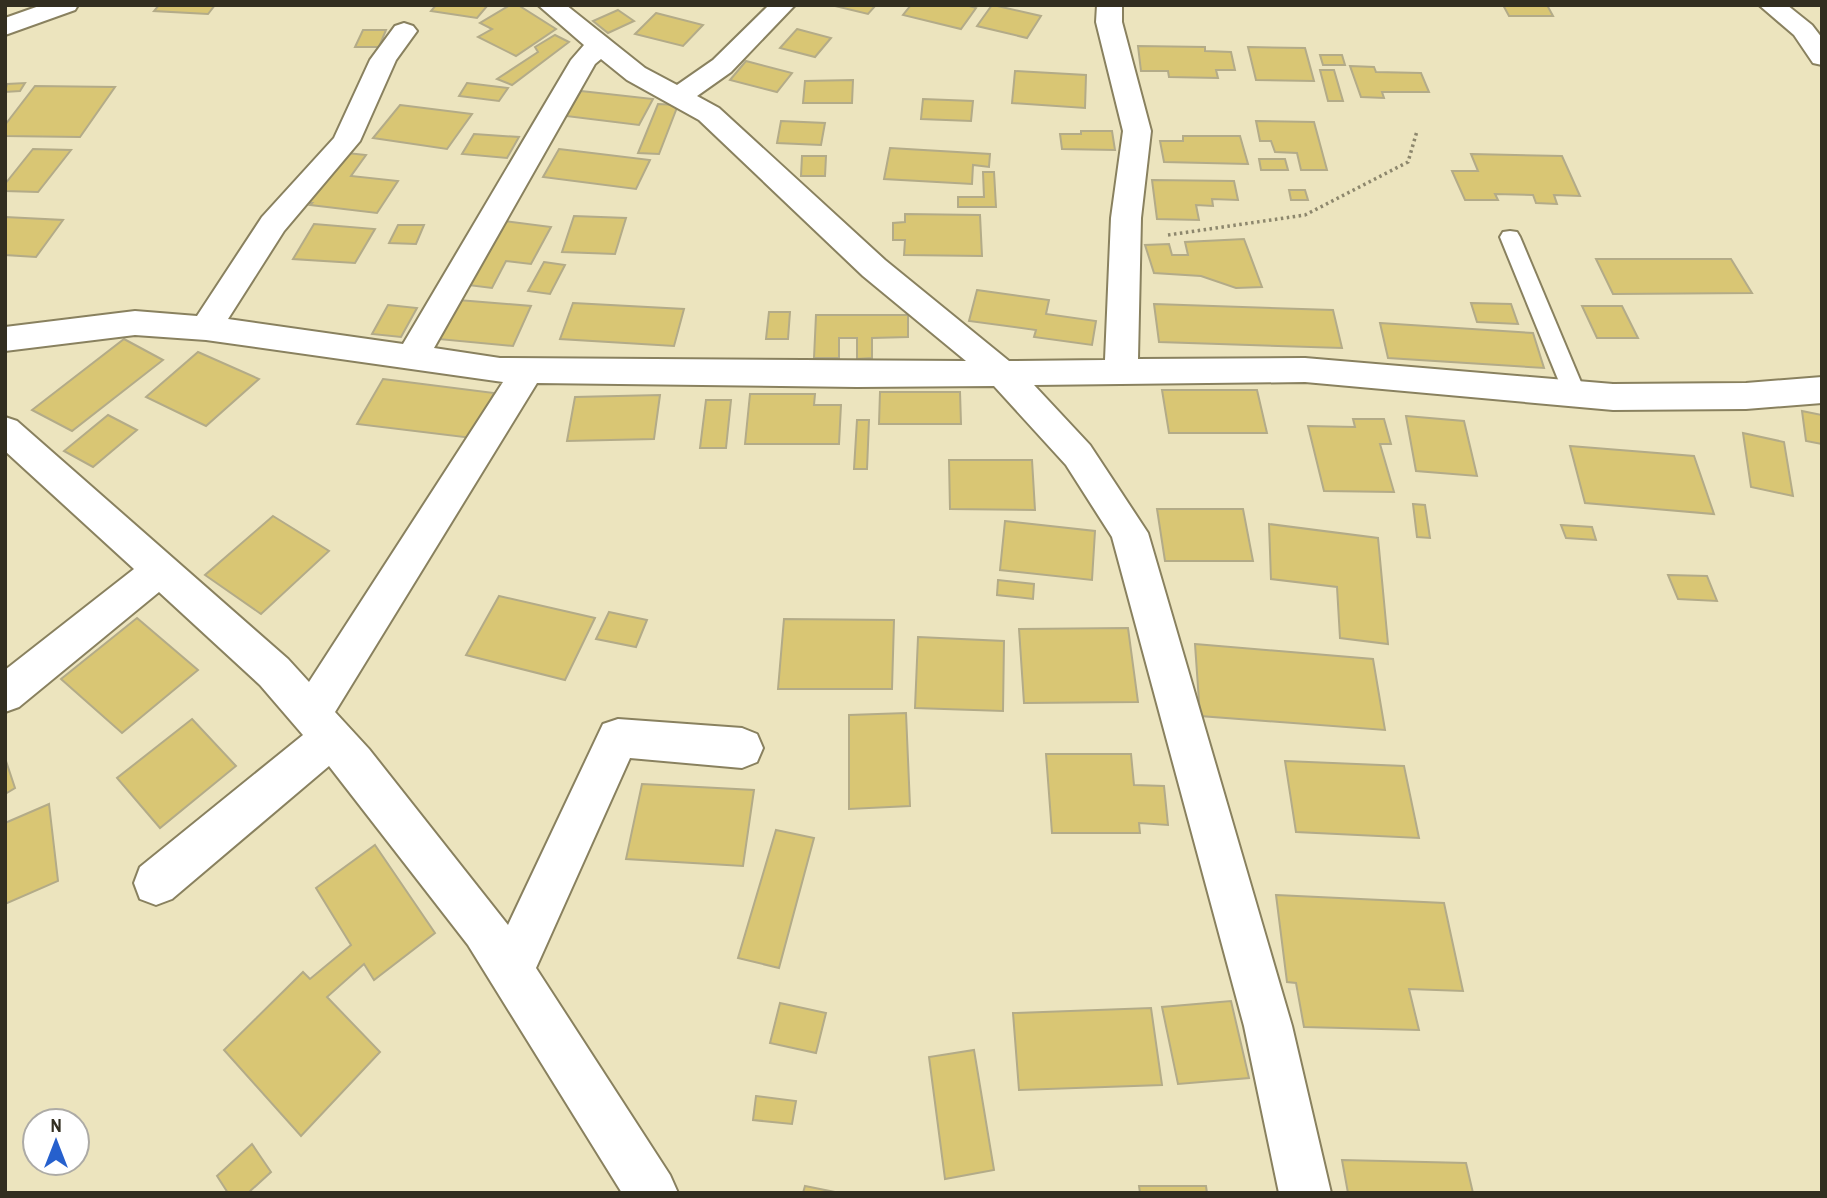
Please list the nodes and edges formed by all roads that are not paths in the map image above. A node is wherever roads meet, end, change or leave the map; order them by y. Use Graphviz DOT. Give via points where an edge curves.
graph roads {
  1 [pos="66,5"];
  2 [pos="550,5"];
  3 [pos="783,5"];
  4 [pos="1110,5"];
  5 [pos="1772,5"];
  6 [pos="5,27"];
  7 [pos="404,32"];
  8 [pos="601,44"];
  9 [pos="1822,57"];
  10 [pos="679,96"];
  11 [pos="1510,237"];
  12 [pos="206,328"];
  13 [pos="5,339"];
  14 [pos="412,358"];
  15 [pos="528,370"];
  16 [pos="1121,372"];
  17 [pos="1003,374"];
  18 [pos="1822,390"];
  19 [pos="1575,394"];
  20 [pos="5,430"];
  21 [pos="161,569"];
  22 [pos="5,694"];
  23 [pos="321,726"];
  24 [pos="742,748"];
  25 [pos="156,883"];
  26 [pos="511,971"];
  27 [pos="652,1193"];
  28 [pos="1305,1193"];
  1 -- 6 [label="street"];
  2 -- 8 [label="street"];
  3 -- 10 [label="street" via="722,66"];
  4 -- 16 [label="street" via="1109,22 1137,131 1126,241"];
  5 -- 9 [label="street" via="1803,30"];
  7 -- 12 [label="street" via="383,60 346,141 273,224"];
  8 -- 10 [label="street" via="636,74"];
  8 -- 14 [label="street" via="584,60"];
  10 -- 17 [label="street" via="709,114 874,268"];
  11 -- 19 [label="lane"];
  12 -- 13 [label="street" via="135,323"];
  12 -- 14 [label="street"];
  14 -- 15 [label="street"];
  15 -- 17 [label="street"];
  15 -- 23 [label="street"];
  16 -- 17 [label="street"];
  16 -- 19 [label="street" via="1305,370"];
  17 -- 28 [label="street" via="1077,455 1129,533 1268,1026"];
  18 -- 19 [label="street" via="1746,396"];
  20 -- 21 [label="street"];
  21 -- 22 [label="street"];
  21 -- 23 [label="street" via="274,672"];
  23 -- 25 [label="street"];
  23 -- 26 [label="street" via="484,929"];
  24 -- 26 [label="street" via="618,738"];
  26 -- 27 [label="street"];
}
